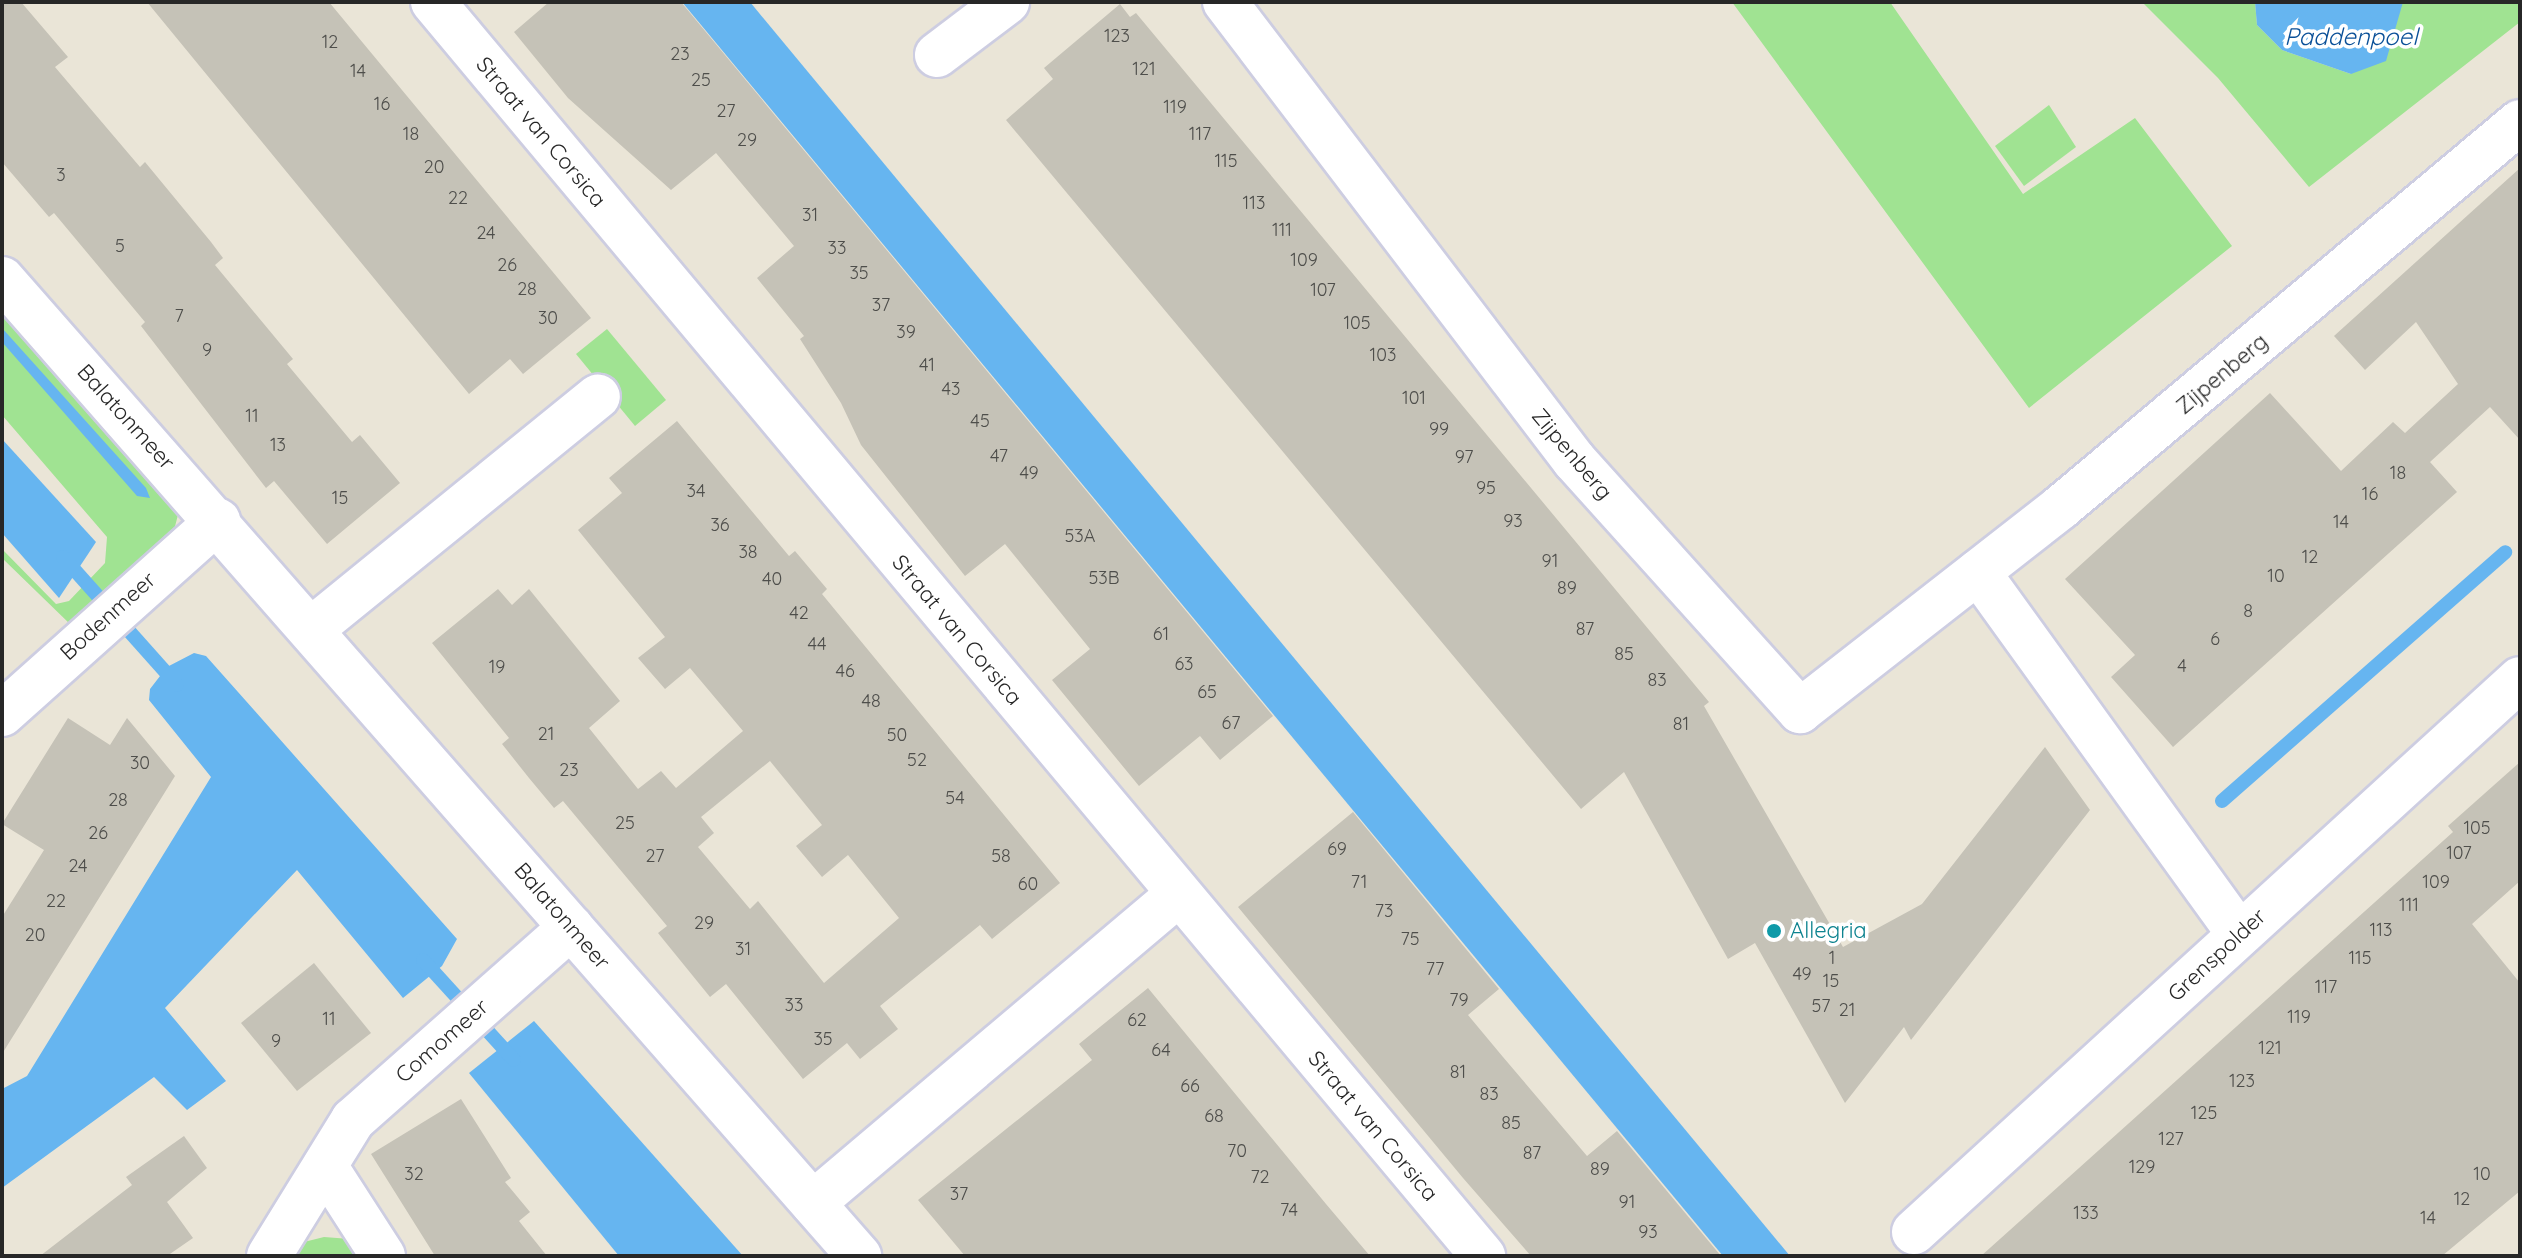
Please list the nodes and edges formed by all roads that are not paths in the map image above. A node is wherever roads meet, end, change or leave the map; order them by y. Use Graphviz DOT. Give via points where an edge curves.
graph roads {
  1 [pos="433,2"];
  2 [pos="1007,2"];
  3 [pos="1225,2"];
  4 [pos="937,55"];
  5 [pos="2520,122"];
  6 [pos="2,279"];
  7 [pos="598,396"];
  8 [pos="218,521"];
  9 [pos="1978,572"];
  10 [pos="313,628"];
  11 [pos="2520,679"];
  12 [pos="2,714"];
  13 [pos="1178,895"];
  14 [pos="571,927"];
  15 [pos="2239,934"];
  16 [pos="325,1166"];
  17 [pos="813,1203"];
  18 [pos="1914,1232"];
  19 [pos="269,1256"];
  20 [pos="383,1256"];
  21 [pos="859,1256"];
  22 [pos="1483,1256"];
  1 -- 13 [label="street, Straat van Corsica"];
  2 -- 4 [label="street"];
  3 -- 9 [label="street, Zijpenberg" via="1574,460 1800,711"];
  5 -- 9 [label="street, Zijpenberg"];
  6 -- 8 [label="street, Balatonmeer"];
  7 -- 10 [label="street"];
  8 -- 10 [label="street, Balatonmeer"];
  8 -- 12 [label="street, Bodenmeer"];
  9 -- 15 [label="street"];
  10 -- 14 [label="street, Balatonmeer"];
  11 -- 15 [label="street, Grenspolder"];
  13 -- 17 [label="street"];
  13 -- 22 [label="street, Straat van Corsica"];
  14 -- 16 [label="street, Comomeer" via="353,1120"];
  14 -- 17 [label="street, Balatonmeer"];
  15 -- 18 [label="street, Grenspolder"];
  16 -- 19 [label="street, Comomeer"];
  16 -- 20 [label="street"];
  17 -- 21 [label="street, Balatonmeer"];
}
